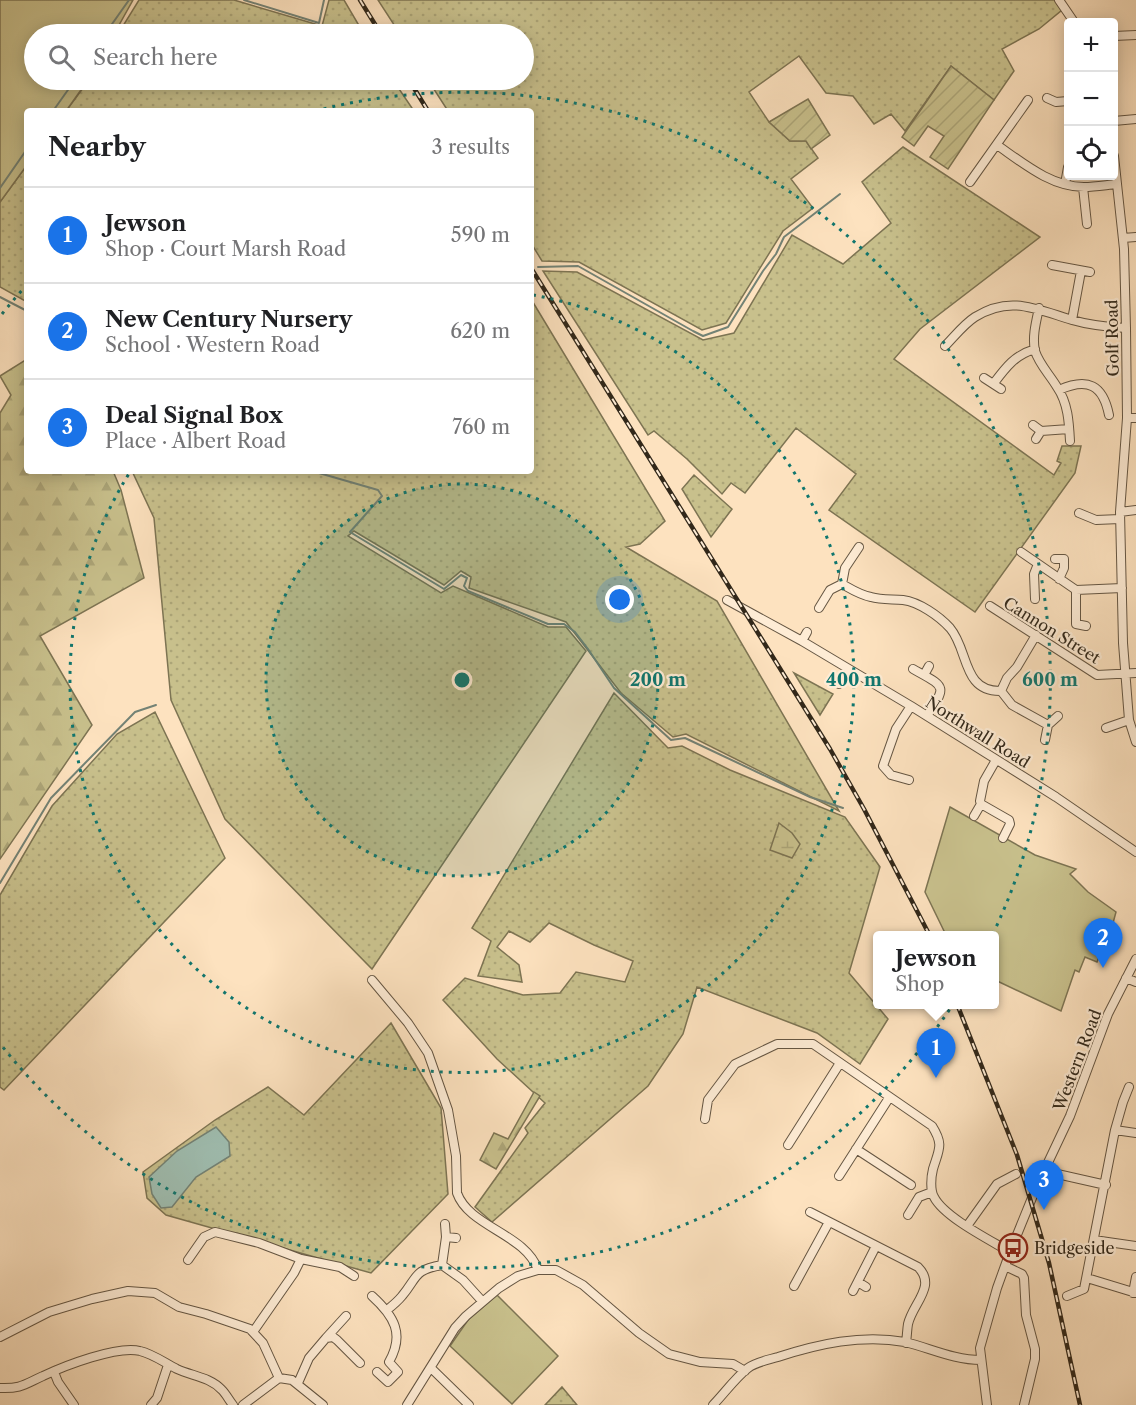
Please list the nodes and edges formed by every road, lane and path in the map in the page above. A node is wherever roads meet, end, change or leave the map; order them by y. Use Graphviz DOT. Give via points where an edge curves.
graph roads {
  1 [pos="1059,0"];
  2 [pos="1071,18"];
  3 [pos="1136,35"];
  4 [pos="1118,36"];
  5 [pos="1047,98"];
  6 [pos="1028,100"];
  7 [pos="1064,101"];
  8 [pos="1014,102"];
  9 [pos="1021,109"];
  10 [pos="1136,119"];
  11 [pos="1118,121"];
  12 [pos="997,145"];
  13 [pos="1066,180"];
  14 [pos="1116,180"];
  15 [pos="970,182"];
  16 [pos="1065,184"];
  17 [pos="1117,184"];
  18 [pos="1083,187"];
  19 [pos="1087,224"];
  20 [pos="1136,237"];
  21 [pos="1123,238"];
  22 [pos="1052,265"];
  23 [pos="1039,308"];
  24 [pos="1072,320"];
  25 [pos="1126,328"];
  26 [pos="945,346"];
  27 [pos="1035,349"];
  28 [pos="984,378"];
  29 [pos="1059,390"];
  30 [pos="1109,415"];
  31 [pos="1127,418"];
  32 [pos="1136,418"];
  33 [pos="1033,425"];
  34 [pos="1069,429"];
  35 [pos="1041,431"];
  36 [pos="1036,439"];
  37 [pos="1070,441"];
  38 [pos="1136,510"];
  39 [pos="1079,513"];
  40 [pos="1120,515"];
  41 [pos="859,547"];
  42 [pos="1021,552"];
  43 [pos="1055,560"];
  44 [pos="1038,564"];
  45 [pos="1059,579"];
  46 [pos="842,584"];
  47 [pos="1122,588"];
  48 [pos="1076,590"];
  49 [pos="1035,599"];
  50 [pos="727,600"];
  51 [pos="825,604"];
  52 [pos="990,606"];
  53 [pos="1086,626"];
  54 [pos="807,632"];
  55 [pos="1036,635"];
  56 [pos="802,640"];
  57 [pos="930,666"];
  58 [pos="848,669"];
  59 [pos="913,669"];
  60 [pos="1126,673"];
  61 [pos="1136,673"];
  62 [pos="924,675"];
  63 [pos="839,684"];
  64 [pos="1000,691"];
  65 [pos="911,706"];
  66 [pos="927,716"];
  67 [pos="1058,716"];
  68 [pos="1129,720"];
  69 [pos="1048,725"];
  70 [pos="1106,728"];
  71 [pos="1045,740"];
  72 [pos="1136,742"];
  73 [pos="996,760"];
  74 [pos="909,780"];
  75 [pos="981,804"];
  76 [pos="974,816"];
  77 [pos="1003,838"];
  78 [pos="1136,852"];
  79 [pos="1136,959"];
  80 [pos="1126,978"];
  81 [pos="372,980"];
  82 [pos="1136,982"];
  83 [pos="840,1063"];
  84 [pos="1129,1087"];
  85 [pos="888,1098"];
  86 [pos="705,1119"];
  87 [pos="1116,1130"];
  88 [pos="1136,1133"];
  89 [pos="788,1145"];
  90 [pos="856,1149"];
  91 [pos="1044,1171"];
  92 [pos="1016,1174"];
  93 [pos="839,1176"];
  94 [pos="911,1185"];
  95 [pos="1106,1185"];
  96 [pos="933,1192"];
  97 [pos="810,1212"];
  98 [pos="908,1215"];
  99 [pos="829,1222"];
  100 [pos="445,1224"];
  101 [pos="967,1226"];
  102 [pos="446,1237"];
  103 [pos="456,1238"];
  104 [pos="1094,1240"];
  105 [pos="876,1246"];
  106 [pos="1136,1246"];
  107 [pos="1010,1252"];
  108 [pos="301,1259"];
  109 [pos="188,1260"];
  110 [pos="442,1264"];
  111 [pos="1005,1266"];
  112 [pos="538,1270"];
  113 [pos="354,1276"];
  114 [pos="1136,1277"];
  115 [pos="1087,1278"];
  116 [pos="858,1282"];
  117 [pos="794,1286"];
  118 [pos="866,1287"];
  119 [pos="853,1291"];
  120 [pos="1134,1293"];
  121 [pos="372,1296"];
  122 [pos="1067,1296"];
  123 [pos="482,1301"];
  124 [pos="387,1310"];
  125 [pos="346,1316"];
  126 [pos="253,1332"];
  127 [pos="0,1337"];
  128 [pos="326,1338"];
  129 [pos="906,1343"];
  130 [pos="981,1360"];
  131 [pos="360,1362"];
  132 [pos="168,1365"];
  133 [pos="431,1368"];
  134 [pos="745,1371"];
  135 [pos="54,1372"];
  136 [pos="377,1372"];
  137 [pos="279,1378"];
  138 [pos="298,1383"];
  139 [pos="0,1388"];
  140 [pos="74,1405"];
  141 [pos="151,1405"];
  142 [pos="233,1405"];
  143 [pos="243,1405"];
  144 [pos="323,1405"];
  145 [pos="407,1405"];
  146 [pos="469,1405"];
  147 [pos="712,1405"];
  148 [pos="987,1405"];
  149 [pos="1024,1405"];
  1 -- 2 [label="street"];
  3 -- 4 [label="street"];
  5 -- 7 [label="street"];
  6 -- 9 [label="street"];
  8 -- 9 [label="street"];
  9 -- 12 [label="street"];
  10 -- 11 [label="street"];
  12 -- 15 [label="street"];
  12 -- 16 [label="street" via="1049,179"];
  13 -- 16 [label="street"];
  14 -- 17 [label="street, Golf Road"];
  16 -- 18 [label="street"];
  17 -- 18 [label="street"];
  17 -- 21 [label="street, Golf Road"];
  18 -- 19 [label="street" via="1082,215"];
  20 -- 21 [label="street"];
  21 -- 25 [label="street, Golf Road"];
  22 -- 24 [label="street" via="1063,263 1085,271"];
  23 -- 24 [label="street"];
  23 -- 26 [label="street" via="1023,305 989,309 972,318"];
  23 -- 27 [label="street"];
  24 -- 25 [label="street"];
  25 -- 31 [label="street, Golf Road"];
  27 -- 28 [label="street" via="1011,360 997,386"];
  27 -- 29 [label="street"];
  29 -- 30 [label="street" via="1072,384 1094,387 1101,392"];
  29 -- 34 [label="street"];
  31 -- 32 [label="street"];
  31 -- 40 [label="street, Golf Road"];
  33 -- 35 [label="street"];
  34 -- 35 [label="street"];
  34 -- 37 [label="street"];
  35 -- 36 [label="street"];
  38 -- 40 [label="street"];
  39 -- 40 [label="street" via="1096,520"];
  40 -- 47 [label="street, Golf Road"];
  41 -- 46 [label="street" via="850,552"];
  42 -- 44 [label="street"];
  43 -- 45 [label="street" via="1064,559"];
  44 -- 45 [label="street"];
  44 -- 49 [label="street" via="1034,574"];
  45 -- 48 [label="street"];
  46 -- 51 [label="street" via="831,590"];
  46 -- 64 [label="street" via="859,594 904,596 921,605 957,638 975,680 985,689"];
  47 -- 48 [label="street"];
  47 -- 60 [label="street, Golf Road"];
  48 -- 53 [label="street" via="1076,624"];
  50 -- 56 [label="street, Northwall Road"];
  52 -- 55 [label="street, Cannon Street"];
  54 -- 56 [label="street"];
  55 -- 60 [label="street, Cannon Street" via="1097,675"];
  55 -- 64 [label="street"];
  56 -- 58 [label="street, Northwall Road"];
  57 -- 62 [label="street"];
  58 -- 63 [label="street"];
  58 -- 65 [label="street, Northwall Road"];
  59 -- 62 [label="street"];
  60 -- 61 [label="street, Cannon Street"];
  60 -- 68 [label="street, Golf Road"];
  62 -- 66 [label="street" via="942,690"];
  64 -- 69 [label="street" via="1012,705"];
  65 -- 66 [label="street, Northwall Road"];
  65 -- 74 [label="street" via="896,729 883,766 891,775"];
  66 -- 73 [label="street, Northwall Road"];
  67 -- 69 [label="street"];
  68 -- 70 [label="street"];
  68 -- 72 [label="street, Golf Road"];
  69 -- 71 [label="street"];
  73 -- 75 [label="street" via="984,781"];
  73 -- 78 [label="street, Northwall Road"];
  75 -- 76 [label="street"];
  75 -- 77 [label="street" via="1009,820"];
  79 -- 80 [label="street, Western Road"];
  80 -- 82 [label="street"];
  80 -- 91 [label="street, Western Road"];
  81 -- 112 [label="street" via="428,1053 448,1110 459,1201 530,1255"];
  83 -- 85 [label="street"];
  83 -- 86 [label="street" via="813,1044 777,1044 735,1064 708,1100"];
  83 -- 89 [label="street"];
  84 -- 87 [label="street"];
  85 -- 90 [label="street"];
  85 -- 96 [label="street" via="932,1126 941,1140 932,1172"];
  87 -- 88 [label="street"];
  87 -- 95 [label="street"];
  90 -- 93 [label="street"];
  90 -- 94 [label="street"];
  91 -- 95 [label="street"];
  91 -- 107 [label="street, Western Road"];
  92 -- 101 [label="street" via="997,1184"];
  95 -- 104 [label="street"];
  96 -- 98 [label="street" via="919,1197"];
  96 -- 101 [label="street" via="945,1211"];
  97 -- 99 [label="street"];
  99 -- 105 [label="street"];
  99 -- 117 [label="street"];
  100 -- 102 [label="street"];
  101 -- 107 [label="street"];
  102 -- 103 [label="street"];
  102 -- 110 [label="street"];
  104 -- 106 [label="street"];
  104 -- 115 [label="street"];
  105 -- 116 [label="street"];
  105 -- 129 [label="street" via="918,1268 926,1279 909,1322"];
  107 -- 111 [label="street, Western Road"];
  108 -- 109 [label="street" via="215,1232 204,1237"];
  108 -- 113 [label="street" via="340,1267"];
  108 -- 126 [label="street"];
  110 -- 123 [label="street" via="464,1280"];
  110 -- 124 [label="street" via="422,1270"];
  111 -- 130 [label="street, Western Road" via="982,1337"];
  111 -- 149 [label="street" via="1024,1278 1026,1315 1034,1338 1035,1359"];
  112 -- 123 [label="street" via="518,1276"];
  112 -- 134 [label="street" via="556,1270 583,1285 669,1354 700,1362 733,1364"];
  114 -- 120 [label="street"];
  115 -- 120 [label="street"];
  115 -- 122 [label="street" via="1084,1289"];
  116 -- 118 [label="street"];
  116 -- 119 [label="street"];
  121 -- 124 [label="street"];
  123 -- 133 [label="street" via="455,1328"];
  124 -- 136 [label="street" via="397,1330 394,1354 388,1362 398,1372 388,1382"];
  125 -- 128 [label="street"];
  126 -- 127 [label="street" via="179,1308 155,1293 128,1292 49,1312"];
  126 -- 137 [label="street" via="263,1343"];
  128 -- 131 [label="street" via="333,1337"];
  128 -- 138 [label="street" via="309,1358"];
  129 -- 130 [label="street"];
  129 -- 134 [label="street" via="874,1339 831,1343 798,1350"];
  130 -- 148 [label="street, Western Road"];
  132 -- 135 [label="street" via="141,1351 125,1350"];
  132 -- 141 [label="street"];
  132 -- 142 [label="street" via="208,1381 222,1390"];
  133 -- 145 [label="street"];
  133 -- 146 [label="street"];
  134 -- 147 [label="street"];
  135 -- 139 [label="street" via="23,1387"];
  135 -- 140 [label="street"];
  137 -- 138 [label="street"];
  137 -- 143 [label="street"];
  138 -- 144 [label="street"];
}
